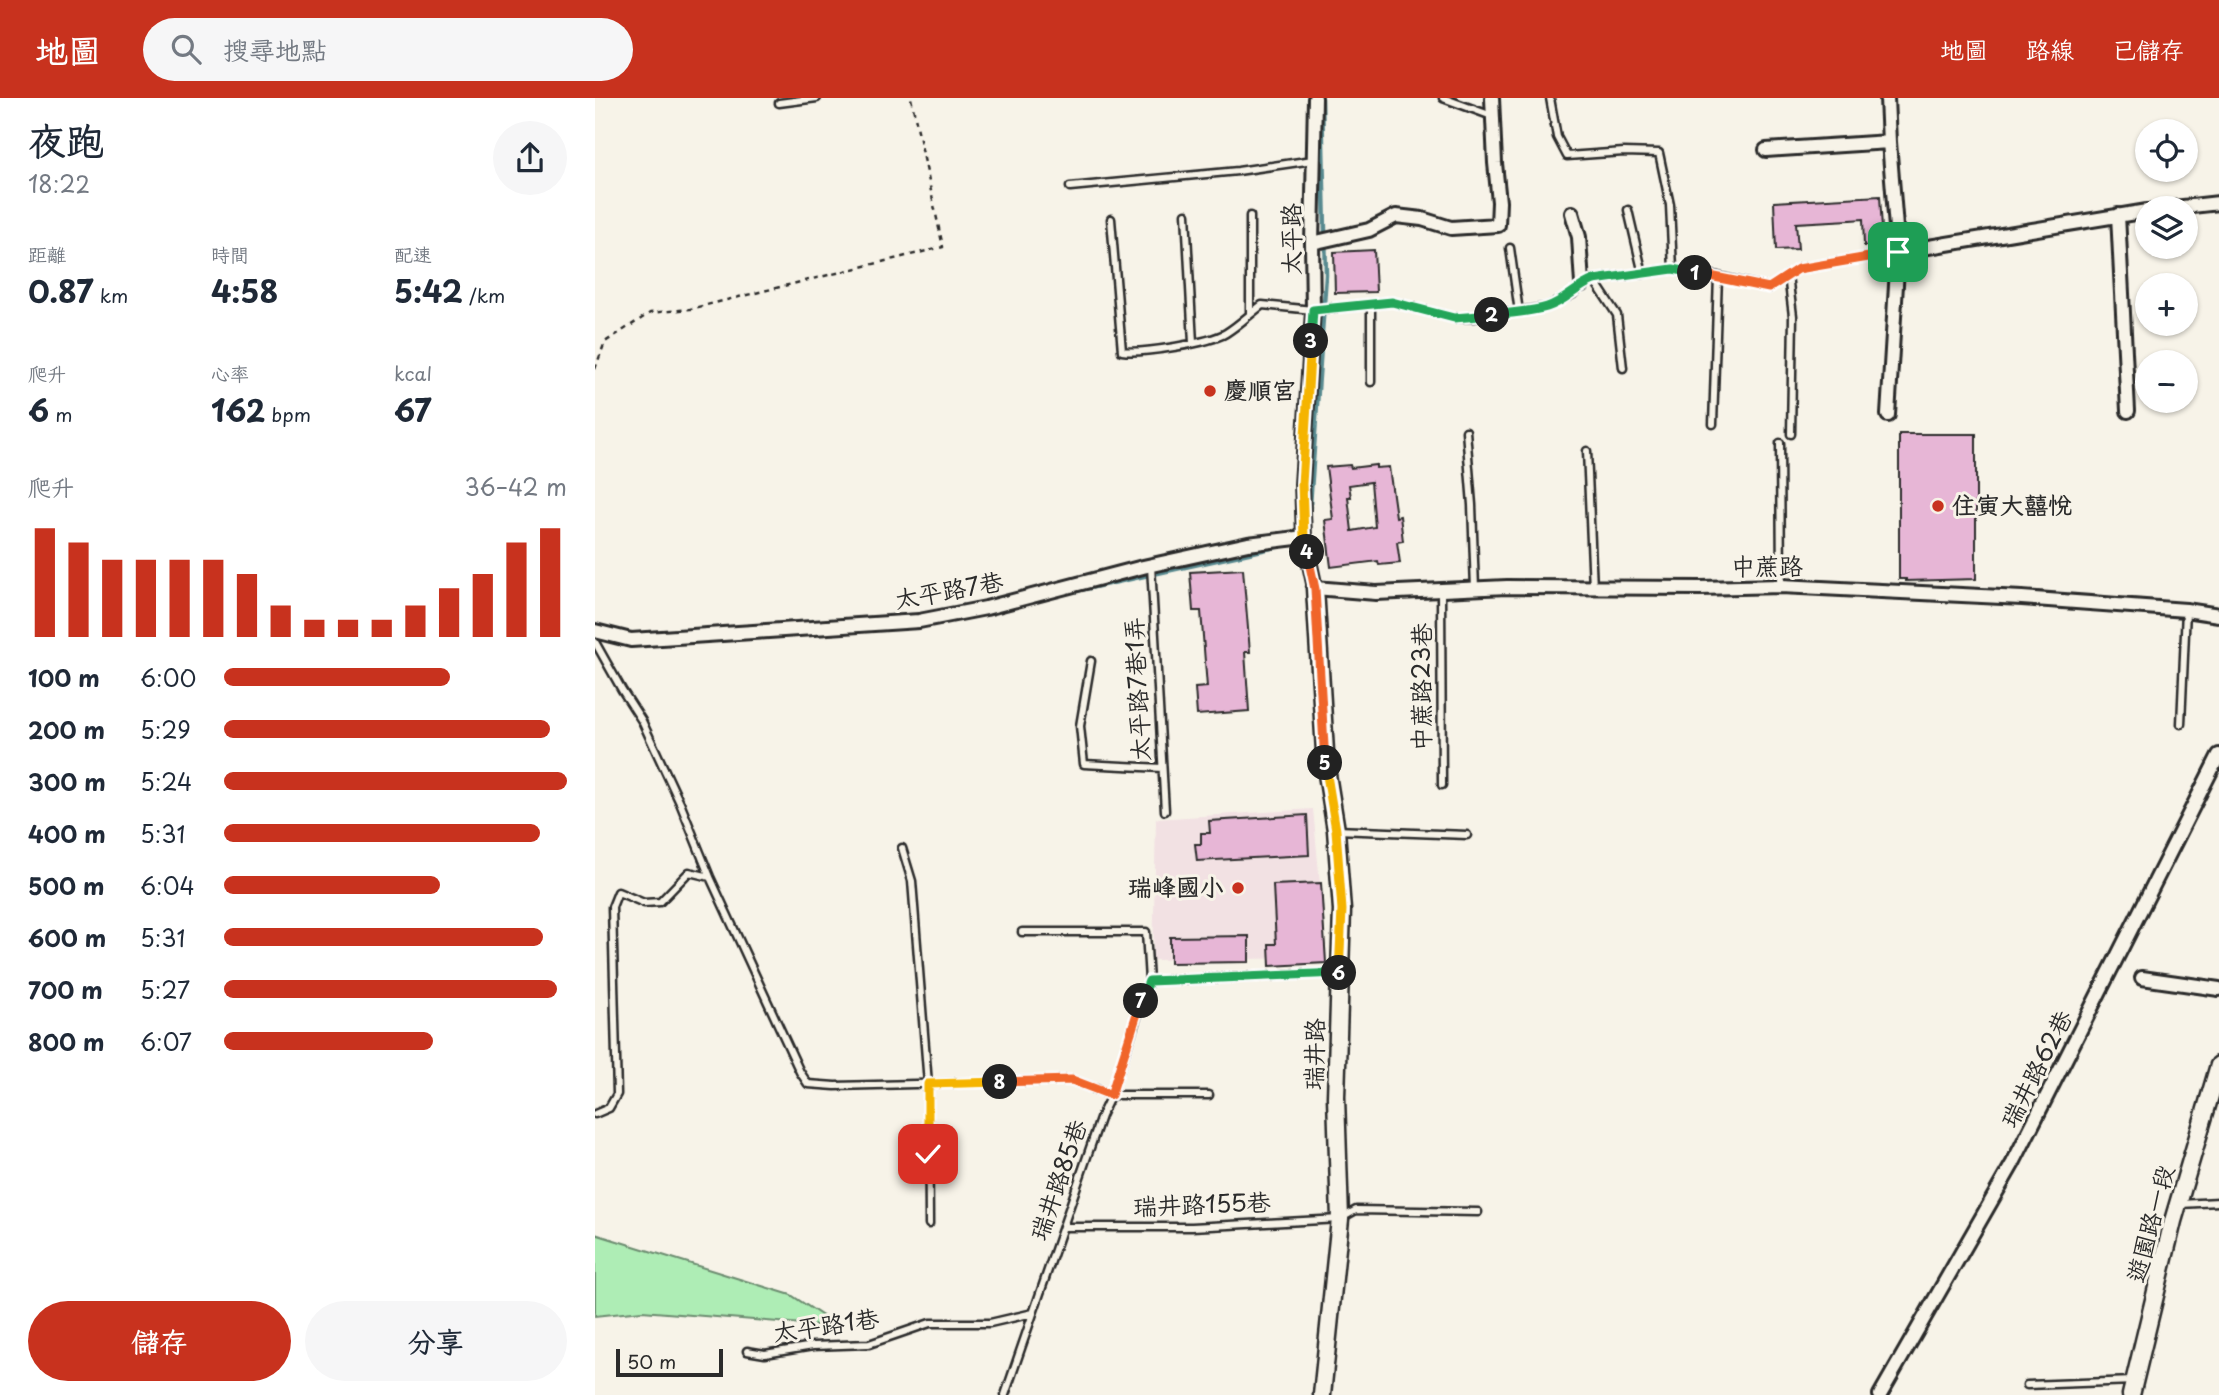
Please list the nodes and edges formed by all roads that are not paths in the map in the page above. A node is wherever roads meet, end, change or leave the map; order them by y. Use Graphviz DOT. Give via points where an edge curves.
graph roads {
  1 [pos="817,98"];
  2 [pos="1315,98"];
  3 [pos="1443,98"];
  4 [pos="1492,98"];
  5 [pos="1550,98"];
  6 [pos="1887,98"];
  7 [pos="779,103"];
  8 [pos="1494,117"];
  9 [pos="1889,142"];
  10 [pos="1766,150"];
  11 [pos="1313,160"];
  12 [pos="1070,187"];
  13 [pos="2219,203"];
  14 [pos="2198,205"];
  15 [pos="1628,211"];
  16 [pos="1572,213"];
  17 [pos="2135,213"];
  18 [pos="1186,214"];
  19 [pos="2118,215"];
  20 [pos="1250,216"];
  21 [pos="1111,219"];
  22 [pos="1312,243"];
  23 [pos="1510,248"];
  24 [pos="1898,252"];
  25 [pos="1673,269"];
  26 [pos="1643,274"];
  27 [pos="1789,275"];
  28 [pos="1718,276"];
  29 [pos="1588,282"];
  30 [pos="1371,304"];
  31 [pos="1313,310"];
  32 [pos="1519,312"];
  33 [pos="1249,314"];
  34 [pos="1193,342"];
  35 [pos="1623,368"];
  36 [pos="1371,382"];
  37 [pos="2128,411"];
  38 [pos="1888,415"];
  39 [pos="1713,424"];
  40 [pos="1466,431"];
  41 [pos="1791,434"];
  42 [pos="1780,443"];
  43 [pos="1587,451"];
  44 [pos="1304,537"];
  45 [pos="1151,566"];
  46 [pos="1781,586"];
  47 [pos="1593,588"];
  48 [pos="1315,589"];
  49 [pos="1475,589"];
  50 [pos="1441,590"];
  51 [pos="2186,610"];
  52 [pos="2219,615"];
  53 [pos="595,631"];
  54 [pos="595,642"];
  55 [pos="1091,661"];
  56 [pos="2181,724"];
  57 [pos="2219,755"];
  58 [pos="1162,768"];
  59 [pos="1442,785"];
  60 [pos="1165,811"];
  61 [pos="1336,830"];
  62 [pos="1467,835"];
  63 [pos="902,848"];
  64 [pos="710,877"];
  65 [pos="1022,932"];
  66 [pos="1340,973"];
  67 [pos="2142,978"];
  68 [pos="1149,981"];
  69 [pos="2219,989"];
  70 [pos="2219,1065"];
  71 [pos="928,1084"];
  72 [pos="1111,1095"];
  73 [pos="1209,1095"];
  74 [pos="595,1114"];
  75 [pos="2219,1202"];
  76 [pos="2178,1204"];
  77 [pos="1478,1212"];
  78 [pos="1340,1219"];
  79 [pos="929,1224"];
  80 [pos="1064,1227"];
  81 [pos="1033,1313"];
  82 [pos="747,1351"];
  83 [pos="2027,1385"];
  84 [pos="2133,1388"];
  85 [pos="1005,1395"];
  86 [pos="1322,1395"];
  87 [pos="1880,1395"];
  1 -- 7 [label="lane"];
  2 -- 11 [label="street, 太平路"];
  3 -- 8 [label="lane"];
  4 -- 8 [label="street"];
  5 -- 25 [label="lane" via="1557,137 1567,156 1658,153 1670,205"];
  6 -- 9 [label="street"];
  8 -- 22 [label="street" via="1498,225 1451,228 1396,216 1369,230"];
  9 -- 10 [label="street"];
  9 -- 24 [label="street"];
  11 -- 12 [label="lane"];
  11 -- 22 [label="street, 太平路"];
  13 -- 14 [label="street"];
  15 -- 26 [label="lane"];
  16 -- 29 [label="street"];
  17 -- 19 [label="street"];
  18 -- 34 [label="lane"];
  19 -- 24 [label="street"];
  19 -- 37 [label="street"];
  20 -- 33 [label="lane"];
  21 -- 34 [label="lane" via="1122,351"];
  22 -- 31 [label="street, 太平路"];
  23 -- 32 [label="lane"];
  24 -- 27 [label="lane" via="1798,269"];
  24 -- 38 [label="street"];
  25 -- 26 [label="lane"];
  25 -- 28 [label="lane"];
  26 -- 29 [label="lane"];
  27 -- 28 [label="lane" via="1769,288"];
  27 -- 41 [label="lane"];
  28 -- 39 [label="lane"];
  29 -- 32 [label="lane" via="1547,307"];
  29 -- 35 [label="lane" via="1617,315"];
  30 -- 31 [label="lane"];
  30 -- 32 [label="lane" via="1392,302 1454,318"];
  30 -- 36 [label="lane"];
  31 -- 33 [label="lane" via="1262,305"];
  31 -- 44 [label="street, 太平路" via="1303,451"];
  33 -- 34 [label="lane" via="1224,334"];
  40 -- 49 [label="lane"];
  42 -- 46 [label="lane"];
  43 -- 47 [label="lane"];
  44 -- 45 [label="street, 太平路7巷" via="1248,544"];
  44 -- 48 [label="street, 太平路"];
  45 -- 53 [label="street, 太平路7巷" via="919,621 631,640"];
  45 -- 58 [label="lane, 太平路7巷1弄"];
  46 -- 47 [label="street, 中蔗路"];
  46 -- 51 [label="street, 中蔗路"];
  47 -- 49 [label="street, 中蔗路"];
  48 -- 50 [label="street, 中蔗路" via="1376,593"];
  48 -- 61 [label="street, 瑞井路" via="1326,768"];
  49 -- 50 [label="street, 中蔗路"];
  50 -- 59 [label="lane, 中蔗路23巷"];
  51 -- 52 [label="street, 中蔗路"];
  51 -- 56 [label="lane"];
  54 -- 64 [label="lane" via="642,721"];
  55 -- 58 [label="lane" via="1080,726 1084,764"];
  57 -- 87 [label="street, 瑞井路62巷" via="2013,1163"];
  58 -- 60 [label="lane, 太平路7巷1弄"];
  61 -- 62 [label="lane"];
  61 -- 66 [label="street, 瑞井路" via="1342,910"];
  63 -- 71 [label="lane" via="912,881"];
  64 -- 71 [label="lane" via="808,1084"];
  64 -- 74 [label="lane" via="689,872 660,902 643,903 618,892 612,907 617,1094 608,1108"];
  65 -- 68 [label="lane, 瑞井路85巷" via="1146,932"];
  66 -- 68 [label="lane"];
  66 -- 78 [label="street, 瑞井路" via="1336,1097"];
  67 -- 69 [label="street"];
  68 -- 72 [label="lane, 瑞井路85巷"];
  70 -- 76 [label="street, 遊園路一段"];
  71 -- 72 [label="lane" via="1072,1080"];
  71 -- 79 [label="lane"];
  72 -- 73 [label="lane"];
  72 -- 80 [label="lane, 瑞井路85巷"];
  75 -- 76 [label="lane"];
  76 -- 84 [label="street, 遊園路一段"];
  77 -- 78 [label="lane, 瑞井路155巷" via="1356,1210"];
  78 -- 80 [label="lane, 瑞井路155巷" via="1192,1227"];
  78 -- 86 [label="street, 瑞井路"];
  80 -- 81 [label="lane, 瑞井路85巷"];
  81 -- 82 [label="lane, 太平路1巷" via="989,1323 930,1323 869,1344 765,1354"];
  81 -- 85 [label="lane, 瑞井路85巷"];
  83 -- 84 [label="lane"];
}
